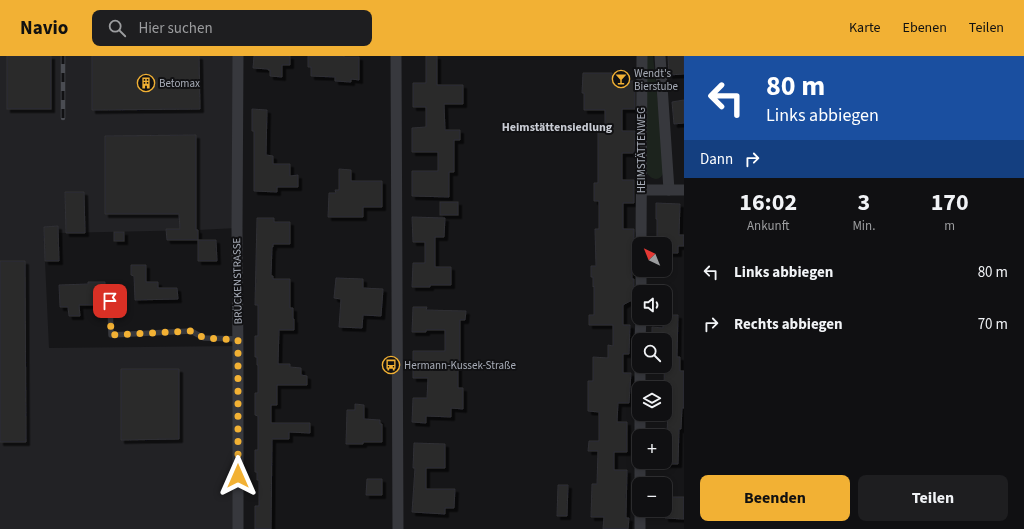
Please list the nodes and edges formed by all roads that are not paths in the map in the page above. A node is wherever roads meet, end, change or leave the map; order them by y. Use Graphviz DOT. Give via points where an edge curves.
graph roads {
  1 [pos="238,56"];
  2 [pos="396,56"];
  3 [pos="642,56"];
  4 [pos="660,56"];
  5 [pos="641,190"];
  6 [pos="669,190"];
  7 [pos="684,190"];
  8 [pos="641,237"];
  9 [pos="110,301"];
  10 [pos="238,340"];
  11 [pos="640,517"];
  12 [pos="238,529"];
  13 [pos="398,529"];
  14 [pos="640,529"];
  1 -- 10 [label="street, BRÜCKENSTRASSE"];
  2 -- 13 [label="street"];
  3 -- 5 [label="street, HEIMSTÄTTENWEG"];
  4 -- 6 [label="street, HEIMSTÄTTENWEG"];
  5 -- 6 [label="street"];
  5 -- 8 [label="street, HEIMSTÄTTENWEG"];
  6 -- 7 [label="street"];
  9 -- 10 [label="lane" via="111,335 192,331 204,338"];
  10 -- 12 [label="street, BRÜCKENSTRASSE"];
  11 -- 14 [label="street"];
}
